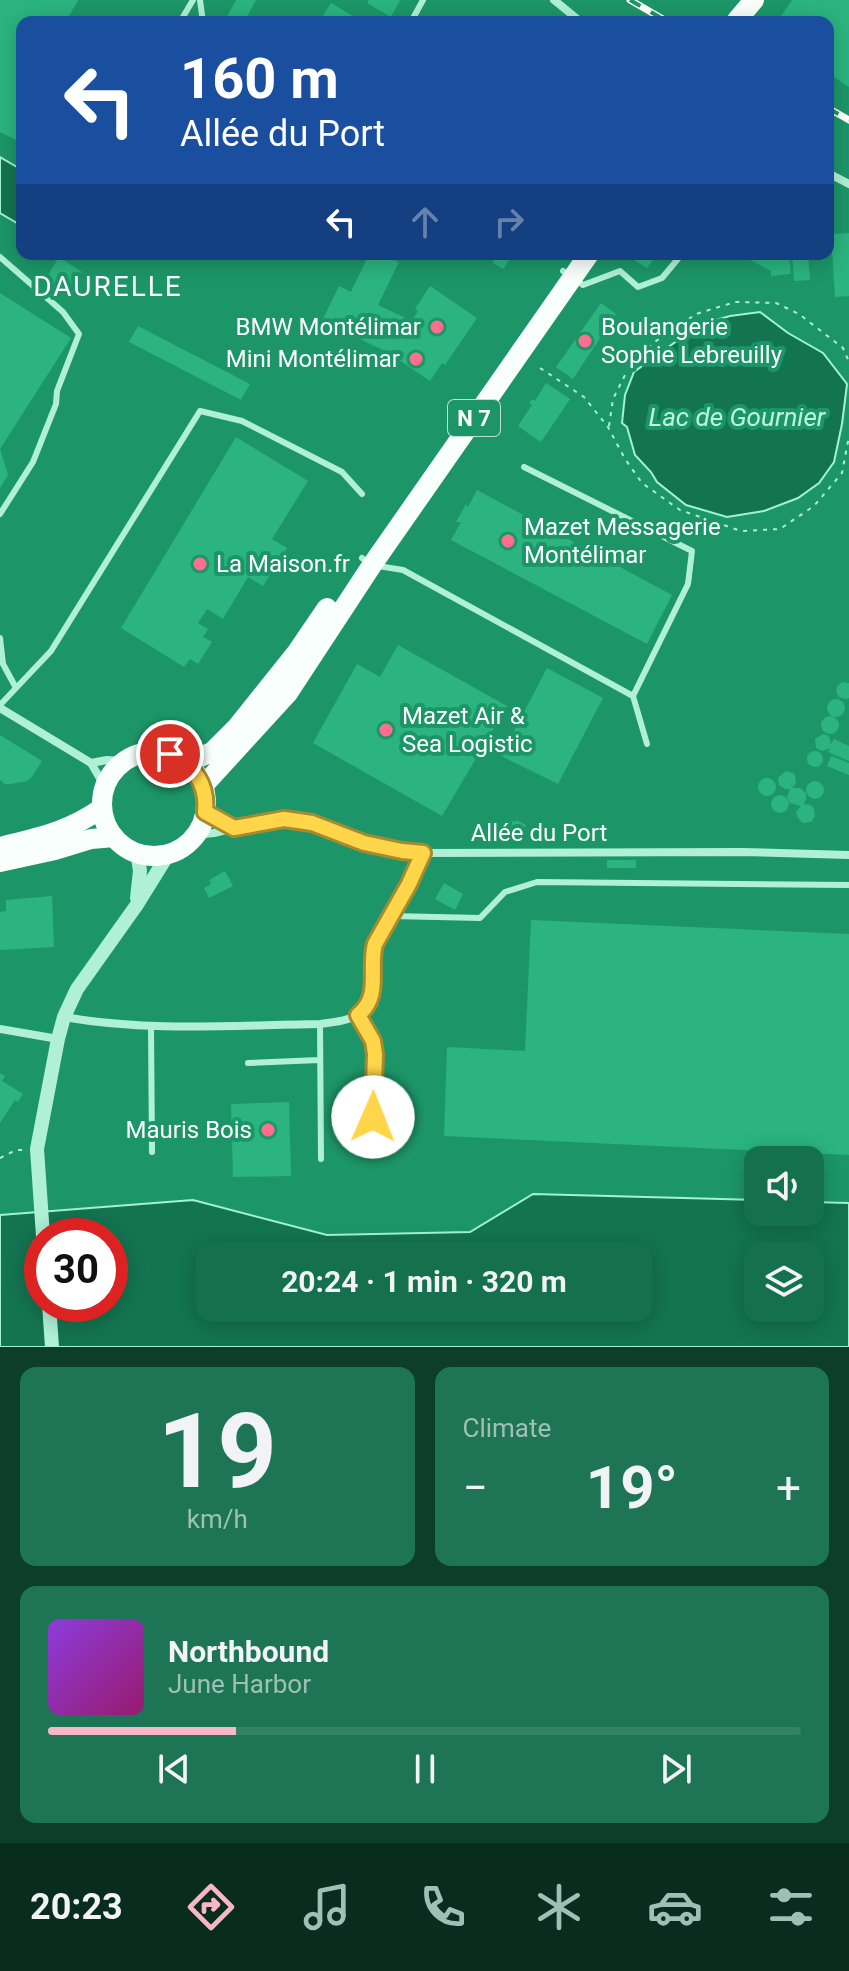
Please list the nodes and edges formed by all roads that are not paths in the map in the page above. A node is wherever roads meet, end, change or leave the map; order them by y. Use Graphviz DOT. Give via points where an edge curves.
graph roads {
  1 [pos="554,0"];
  2 [pos="754,0"];
  3 [pos="739,14"];
  4 [pos="574,16"];
  5 [pos="0,257"];
  6 [pos="677,260"];
  7 [pos="570,268"];
  8 [pos="524,467"];
  9 [pos="362,494"];
  10 [pos="0,514"];
  11 [pos="367,562"];
  12 [pos="0,638"];
  13 [pos="1,654"];
  14 [pos="16,688"];
  15 [pos="633,696"];
  16 [pos="0,707"];
  17 [pos="647,744"];
  18 [pos="124,761"];
  19 [pos="91,763"];
  20 [pos="186,763"];
  21 [pos="203,786"];
  22 [pos="105,787"];
  23 [pos="102,808"];
  24 [pos="205,812"];
  25 [pos="234,828"];
  26 [pos="195,835"];
  27 [pos="114,837"];
  28 [pos="0,847"];
  29 [pos="137,852"];
  30 [pos="169,853"];
  31 [pos="423,853"];
  32 [pos="849,855"];
  33 [pos="0,862"];
  34 [pos="849,885"];
  35 [pos="136,906"];
  36 [pos="391,916"];
  37 [pos="358,1015"];
  38 [pos="64,1017"];
  39 [pos="320,1024"];
  40 [pos="151,1026"];
  41 [pos="0,1029"];
  42 [pos="58,1039"];
  43 [pos="319,1060"];
  44 [pos="248,1063"];
  45 [pos="372,1148"];
  46 [pos="152,1152"];
  47 [pos="321,1159"];
  48 [pos="42,1218"];
  49 [pos="50,1322"];
  50 [pos="52,1347"];
  1 -- 4 [label="street"];
  2 -- 3 [label="main road"];
  5 -- 10 [label="lane" via="63,312 79,334 33,462"];
  6 -- 7 [label="lane" via="662,278 638,287 620,271 583,285"];
  7 -- 11 [label="main road, N 7"];
  8 -- 15 [label="lane" via="692,551 688,584"];
  9 -- 14 [label="lane" via="342,472 317,459 242,421 200,411 51,651"];
  11 -- 15 [label="lane" via="403,570"];
  11 -- 20 [label="main road, N 7" via="252,710 212,752"];
  11 -- 21 [label="main road, N 7" via="288,693"];
  12 -- 13 [label="lane"];
  13 -- 14 [label="lane"];
  14 -- 16 [label="lane"];
  15 -- 17 [label="lane"];
  16 -- 19 [label="street"];
  18 -- 19 [label="street"];
  18 -- 20 [label="main road" via="151,752"];
  18 -- 22 [label="main road"];
  19 -- 22 [label="street"];
  20 -- 21 [label="main road"];
  21 -- 24 [label="main road"];
  22 -- 23 [label="main road"];
  23 -- 27 [label="main road"];
  23 -- 28 [label="main road" via="62,831"];
  24 -- 25 [label="street"];
  24 -- 26 [label="main road"];
  25 -- 26 [label="street, Allée du Port"];
  25 -- 31 [label="street, Allée du Port" via="284,819 312,823 364,843"];
  26 -- 30 [label="main road"];
  27 -- 29 [label="main road"];
  27 -- 33 [label="main road"];
  29 -- 30 [label="main road"];
  29 -- 35 [label="street"];
  30 -- 35 [label="street"];
  31 -- 32 [label="street, Allée du Port"];
  31 -- 36 [label="street"];
  34 -- 36 [label="lane" via="537,882 505,892 480,918"];
  35 -- 38 [label="street" via="77,989"];
  36 -- 37 [label="street" via="372,953 373,994"];
  37 -- 39 [label="street"];
  37 -- 45 [label="street" via="375,1054"];
  38 -- 40 [label="street"];
  38 -- 42 [label="street"];
  39 -- 40 [label="street"];
  39 -- 43 [label="lane"];
  40 -- 46 [label="lane"];
  41 -- 42 [label="street"];
  42 -- 48 [label="street" via="37,1149"];
  43 -- 44 [label="lane"];
  43 -- 47 [label="lane"];
  49 -- 50 [label="street"];
}
